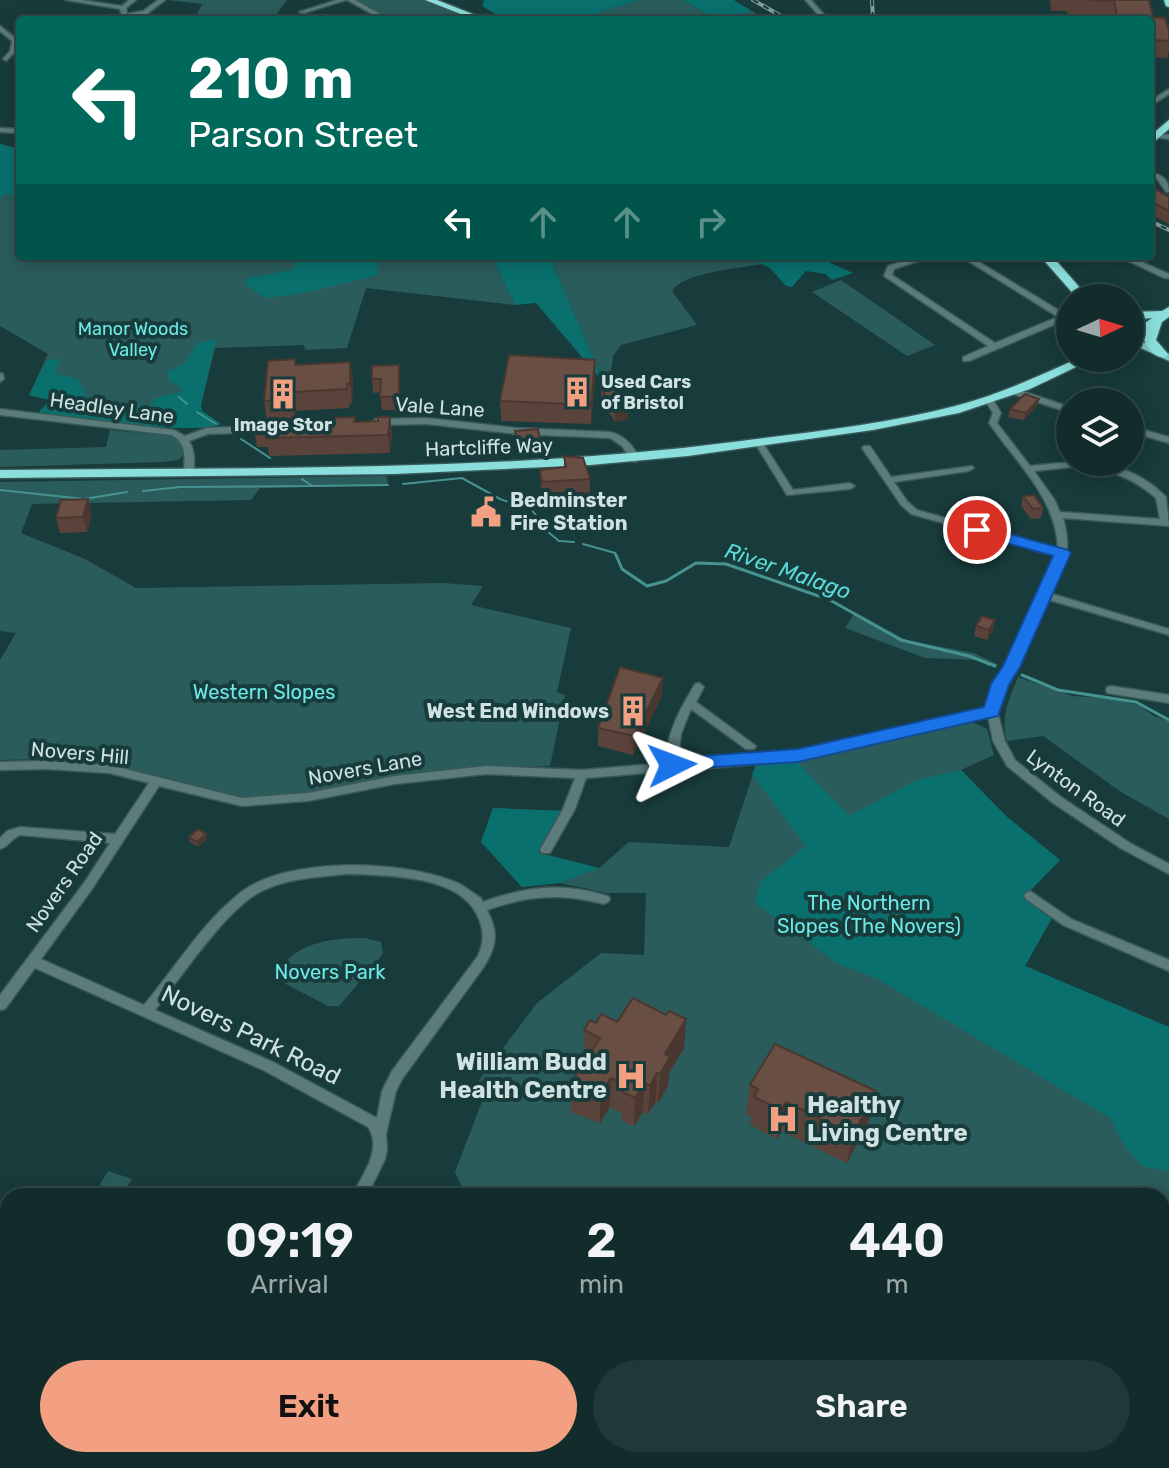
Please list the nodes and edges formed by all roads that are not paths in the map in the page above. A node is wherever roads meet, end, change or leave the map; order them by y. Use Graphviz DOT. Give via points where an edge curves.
graph roads {
  1 [pos="69,0"];
  2 [pos="133,0"];
  3 [pos="162,0"];
  4 [pos="343,0"];
  5 [pos="350,0"];
  6 [pos="429,0"];
  7 [pos="808,0"];
  8 [pos="123,8"];
  9 [pos="302,12"];
  10 [pos="125,16"];
  11 [pos="134,16"];
  12 [pos="380,16"];
  13 [pos="469,16"];
  14 [pos="822,16"];
  15 [pos="0,28"];
  16 [pos="3,58"];
  17 [pos="1154,175"];
  18 [pos="1169,190"];
  19 [pos="916,260"];
  20 [pos="971,260"];
  21 [pos="1049,260"];
  22 [pos="1131,260"];
  23 [pos="1167,276"];
  24 [pos="1070,284"];
  25 [pos="1056,310"];
  26 [pos="1144,316"];
  27 [pos="1165,316"];
  28 [pos="1056,321"];
  29 [pos="1144,330"];
  30 [pos="1144,346"];
  31 [pos="995,347"];
  32 [pos="1166,356"];
  33 [pos="966,359"];
  34 [pos="1057,372"];
  35 [pos="1013,391"];
  36 [pos="992,405"];
  37 [pos="1056,405"];
  38 [pos="0,412"];
  39 [pos="365,423"];
  40 [pos="273,429"];
  41 [pos="1144,433"];
  42 [pos="185,439"];
  43 [pos="1169,440"];
  44 [pos="759,443"];
  45 [pos="867,448"];
  46 [pos="635,459"];
  47 [pos="969,468"];
  48 [pos="1029,469"];
  49 [pos="189,470"];
  50 [pos="0,474"];
  51 [pos="889,480"];
  52 [pos="850,486"];
  53 [pos="1058,515"];
  54 [pos="1167,523"];
  55 [pos="1063,553"];
  56 [pos="1044,595"];
  57 [pos="1169,632"];
  58 [pos="699,687"];
  59 [pos="1111,690"];
  60 [pos="1169,699"];
  61 [pos="690,703"];
  62 [pos="991,712"];
  63 [pos="750,746"];
  64 [pos="672,765"];
  65 [pos="0,766"];
  66 [pos="582,774"];
  67 [pos="157,780"];
  68 [pos="119,839"];
  69 [pos="0,845"];
  70 [pos="546,850"];
  71 [pos="1169,869"];
  72 [pos="1030,896"];
  73 [pos="604,899"];
  74 [pos="482,907"];
  75 [pos="32,961"];
  76 [pos="1169,966"];
  77 [pos="6,987"];
  78 [pos="0,1005"];
  79 [pos="147,1011"];
  80 [pos="381,1131"];
  81 [pos="363,1188"];
  1 -- 8 [label="street"];
  2 -- 8 [label="street"];
  3 -- 11 [label="street"];
  4 -- 9 [label="street"];
  5 -- 12 [label="street"];
  6 -- 13 [label="highway"];
  7 -- 14 [label="street"];
  8 -- 10 [label="street"];
  15 -- 16 [label="street" via="15,40 13,51"];
  17 -- 18 [label="street"];
  19 -- 31 [label="street" via="891,268 888,276"];
  20 -- 25 [label="street"];
  21 -- 24 [label="highway"];
  22 -- 23 [label="street"];
  26 -- 27 [label="highway"];
  27 -- 29 [label="highway"];
  27 -- 32 [label="highway" via="1150,340"];
  28 -- 31 [label="street"];
  30 -- 32 [label="main road"];
  31 -- 33 [label="street"];
  34 -- 35 [label="highway, Hartcliffe Way"];
  35 -- 36 [label="highway, Hartcliffe Way"];
  35 -- 37 [label="street"];
  36 -- 44 [label="highway, Hartcliffe Way"];
  36 -- 48 [label="street" via="993,423"];
  38 -- 42 [label="street, Headley Lane" via="167,431"];
  39 -- 46 [label="street, Vale Lane" via="427,421 610,435 631,449"];
  40 -- 42 [label="street" via="207,431"];
  41 -- 43 [label="street"];
  42 -- 49 [label="street, Headley Lane"];
  44 -- 46 [label="highway, Hartcliffe Way"];
  44 -- 52 [label="street" via="790,493"];
  45 -- 51 [label="street"];
  46 -- 49 [label="highway, Hartcliffe Way" via="397,471"];
  47 -- 51 [label="street"];
  48 -- 53 [label="street"];
  48 -- 54 [label="street" via="1082,463 1120,471 1161,497"];
  49 -- 50 [label="highway, Hartcliffe Way"];
  51 -- 55 [label="street" via="908,508 920,514"];
  53 -- 54 [label="street"];
  53 -- 55 [label="street"];
  55 -- 56 [label="street"];
  56 -- 57 [label="street"];
  56 -- 62 [label="street"];
  58 -- 61 [label="street"];
  59 -- 60 [label="street"];
  61 -- 63 [label="street"];
  61 -- 64 [label="street" via="673,734"];
  62 -- 64 [label="street" via="814,753"];
  62 -- 71 [label="street, Lynton Road" via="1004,752 1022,774 1098,828"];
  64 -- 66 [label="street"];
  65 -- 67 [label="street, Novers Hill" via="82,767"];
  66 -- 67 [label="street, Novers Lane" via="486,770 242,802"];
  66 -- 70 [label="street"];
  67 -- 68 [label="street, Novers Road"];
  68 -- 69 [label="street" via="20,831"];
  68 -- 75 [label="street, Novers Road"];
  72 -- 76 [label="street" via="1067,922"];
  73 -- 74 [label="street" via="542,890"];
  74 -- 79 [label="street" via="459,886 369,869 279,879 243,898"];
  74 -- 80 [label="street" via="489,932 484,956 397,1075"];
  75 -- 77 [label="street, Novers Road"];
  75 -- 79 [label="street, Novers Park Road"];
  77 -- 78 [label="street, Novers Road"];
  79 -- 80 [label="street, Novers Park Road" via="268,1066 367,1118"];
  80 -- 81 [label="street" via="382,1146"];
}
